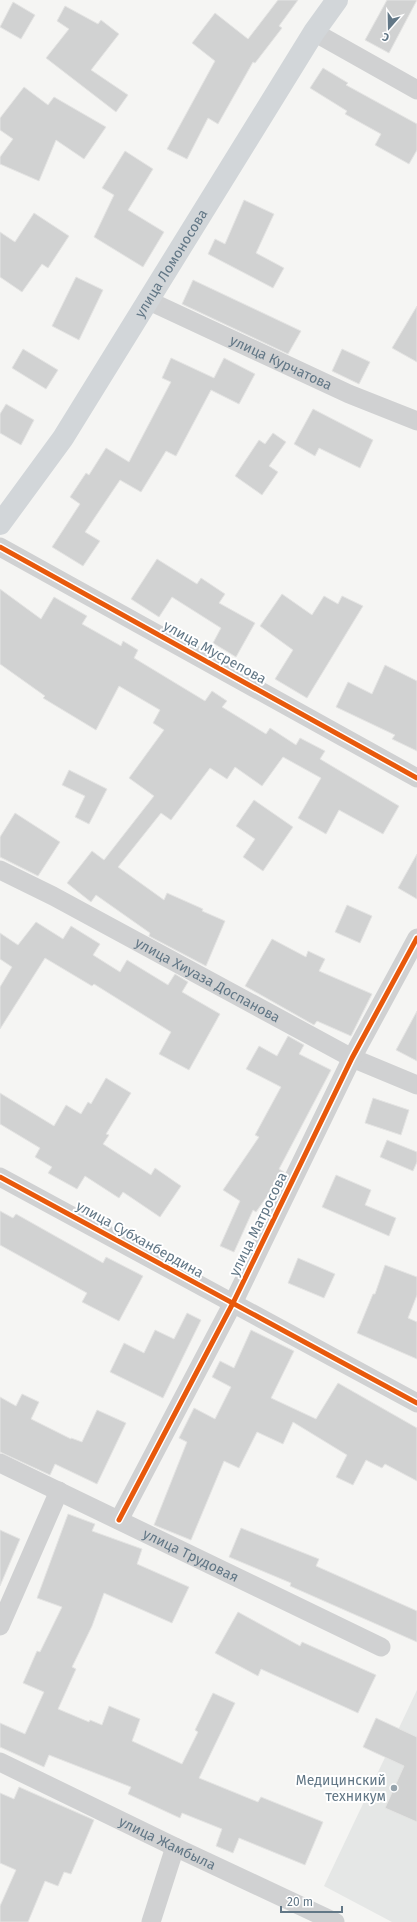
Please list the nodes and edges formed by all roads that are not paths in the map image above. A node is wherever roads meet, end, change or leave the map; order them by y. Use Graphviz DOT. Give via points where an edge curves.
graph roads {
  1 [pos="337,0"];
  2 [pos="314,32"];
  3 [pos="417,90"];
  4 [pos="147,300"];
  5 [pos="417,421"];
  6 [pos="0,524"];
  7 [pos="0,547"];
  8 [pos="417,778"];
  9 [pos="0,870"];
  10 [pos="417,938"];
  11 [pos="352,1058"];
  12 [pos="417,1085"];
  13 [pos="0,1177"];
  14 [pos="233,1303"];
  15 [pos="417,1403"];
  16 [pos="0,1463"];
  17 [pos="59,1491"];
  18 [pos="119,1520"];
  19 [pos="0,1626"];
  20 [pos="382,1647"];
  21 [pos="0,1762"];
  22 [pos="175,1847"];
  23 [pos="151,1922"];
  24 [pos="335,1922"];
  1 -- 2 [label="main road, улица Ломоносова"];
  2 -- 3 [label="street"];
  2 -- 4 [label="main road, улица Ломоносова"];
  4 -- 5 [label="street, улица Курчатова" via="349,394"];
  4 -- 6 [label="main road, улица Ломоносова" via="63,438"];
  7 -- 8 [label="street, улица Мусрепова"];
  9 -- 11 [label="street, улица Хиуаза Доспанова" via="53,896"];
  10 -- 11 [label="street, улица Матросова"];
  11 -- 12 [label="street, улица Хиуаза Доспанова"];
  11 -- 14 [label="street, улица Матросова"];
  13 -- 14 [label="street, улица Субханбердина"];
  14 -- 15 [label="street, улица Субханбердина"];
  14 -- 18 [label="street, улица Матросова"];
  16 -- 17 [label="street, улица Трудовая"];
  17 -- 18 [label="street, улица Трудовая"];
  17 -- 19 [label="street"];
  18 -- 20 [label="street, улица Трудовая"];
  21 -- 22 [label="street, улица Жамбыла"];
  22 -- 23 [label="street"];
  22 -- 24 [label="street, улица Жамбыла"];
}
